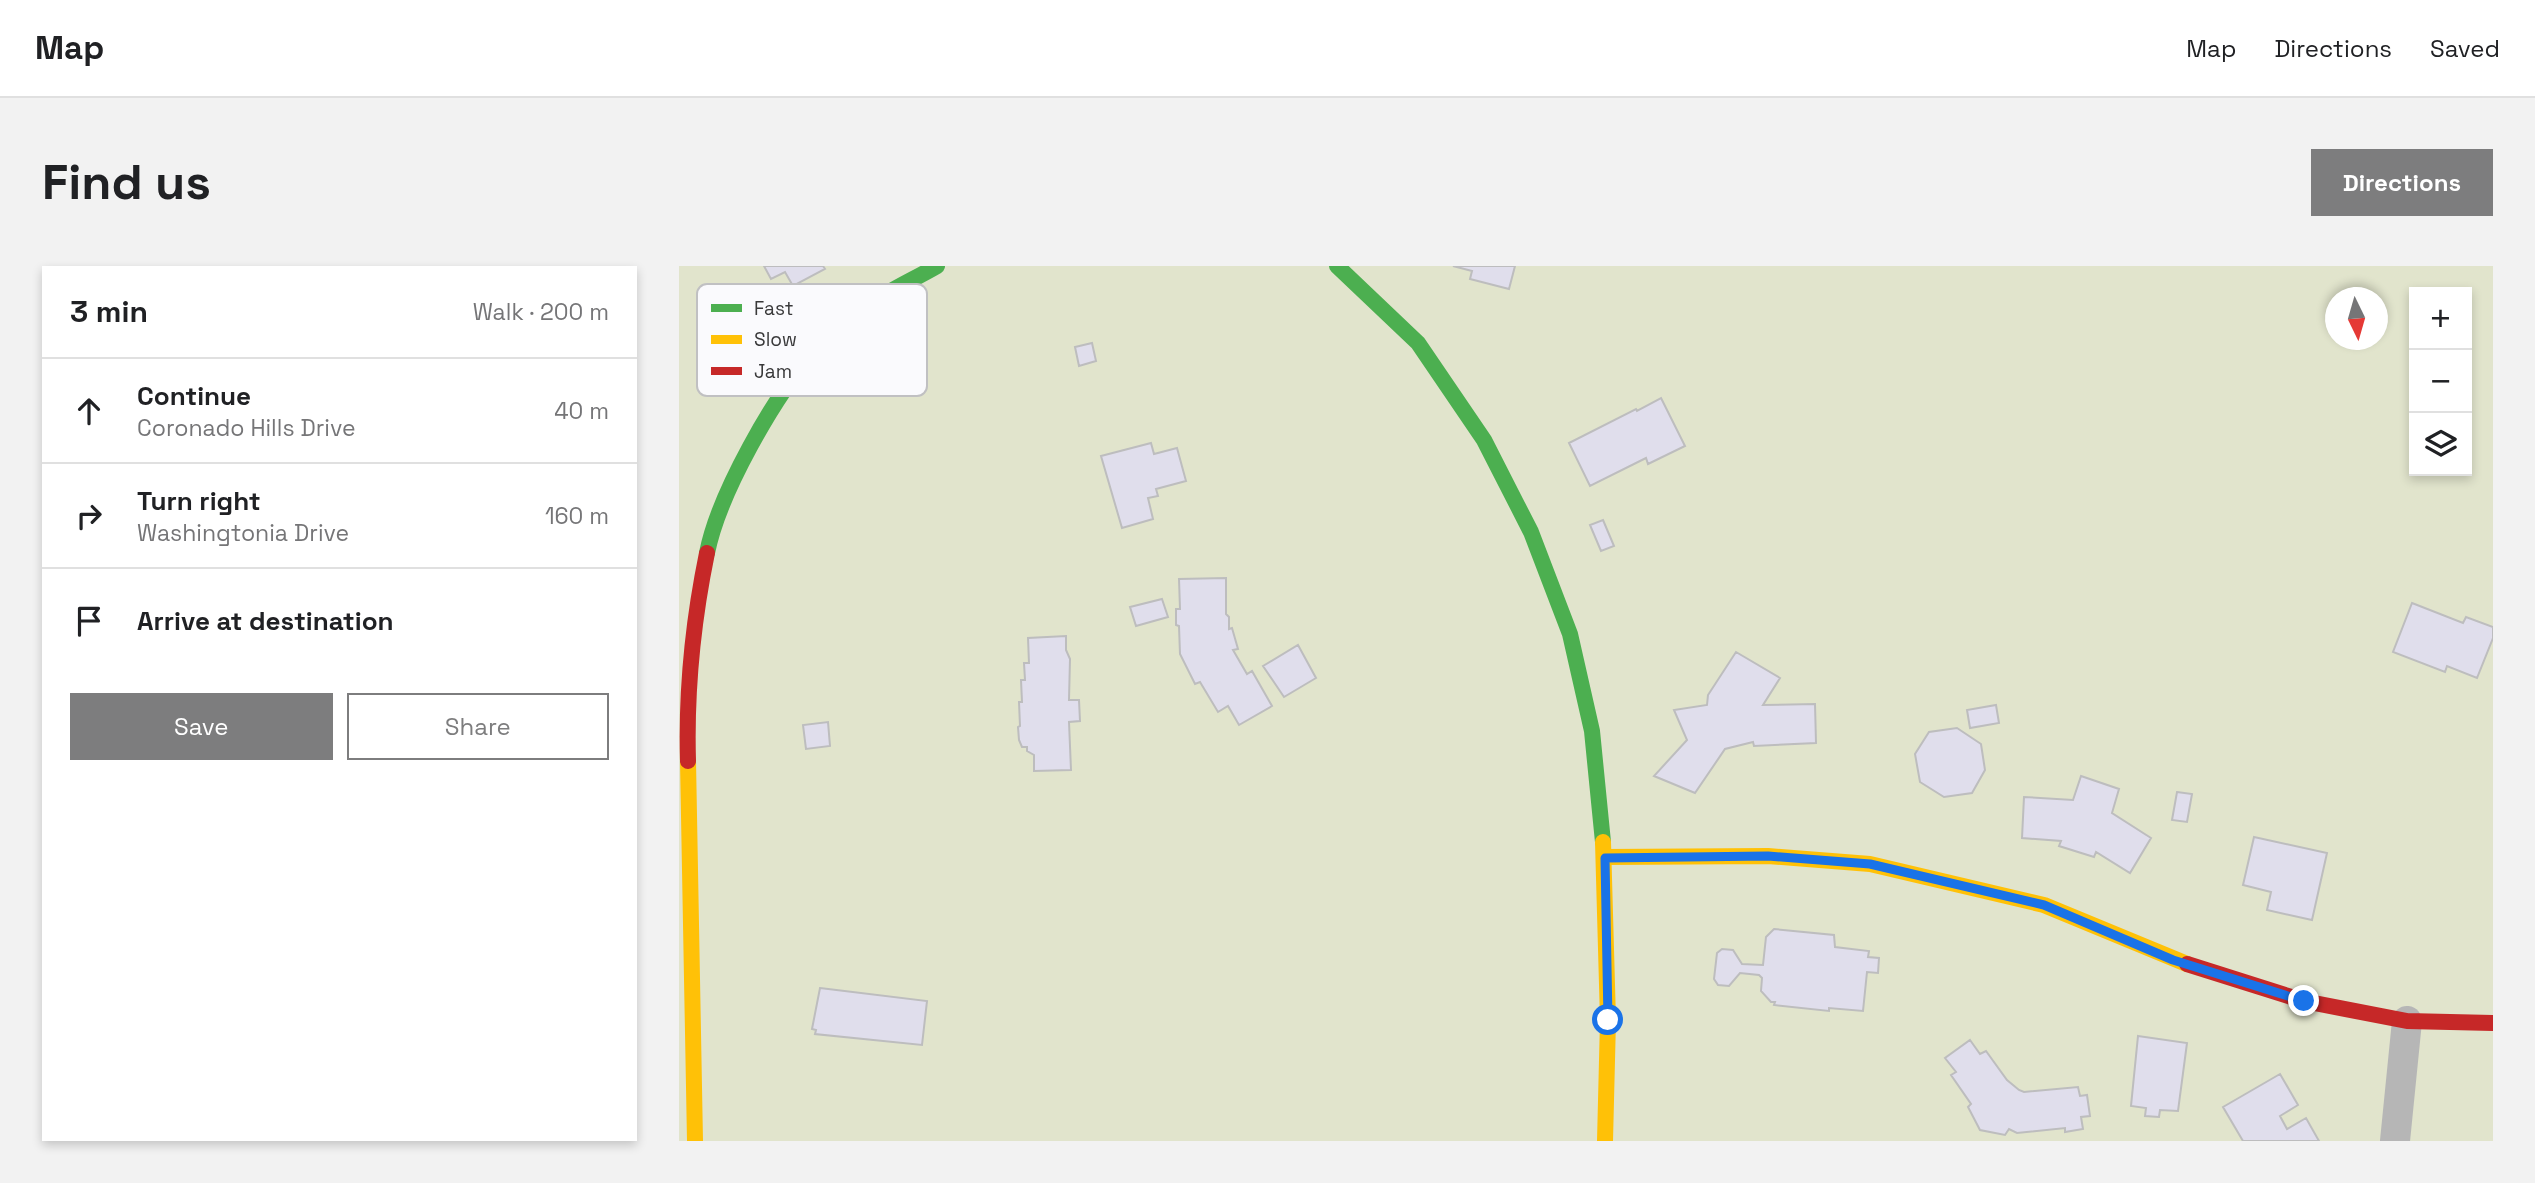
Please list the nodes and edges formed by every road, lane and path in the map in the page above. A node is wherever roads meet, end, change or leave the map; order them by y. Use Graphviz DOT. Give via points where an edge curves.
graph roads {
  1 [pos="937,266"];
  2 [pos="1337,266"];
  3 [pos="905,284"];
  4 [pos="781,396"];
  5 [pos="1605,858"];
  6 [pos="2407,1021"];
  7 [pos="2493,1023"];
  8 [pos="695,1141"];
  9 [pos="1605,1141"];
  10 [pos="2395,1141"];
  1 -- 3 [label="street"];
  2 -- 5 [label="street" via="1418,343 1484,440 1531,532 1570,634 1587,707"];
  4 -- 8 [label="street" via="741,464 710,538 696,607 687,723"];
  5 -- 6 [label="street" via="1768,856 1870,864 2044,905 2186,964 2304,1001"];
  5 -- 9 [label="street"];
  6 -- 7 [label="street"];
  6 -- 10 [label="street"];
}
